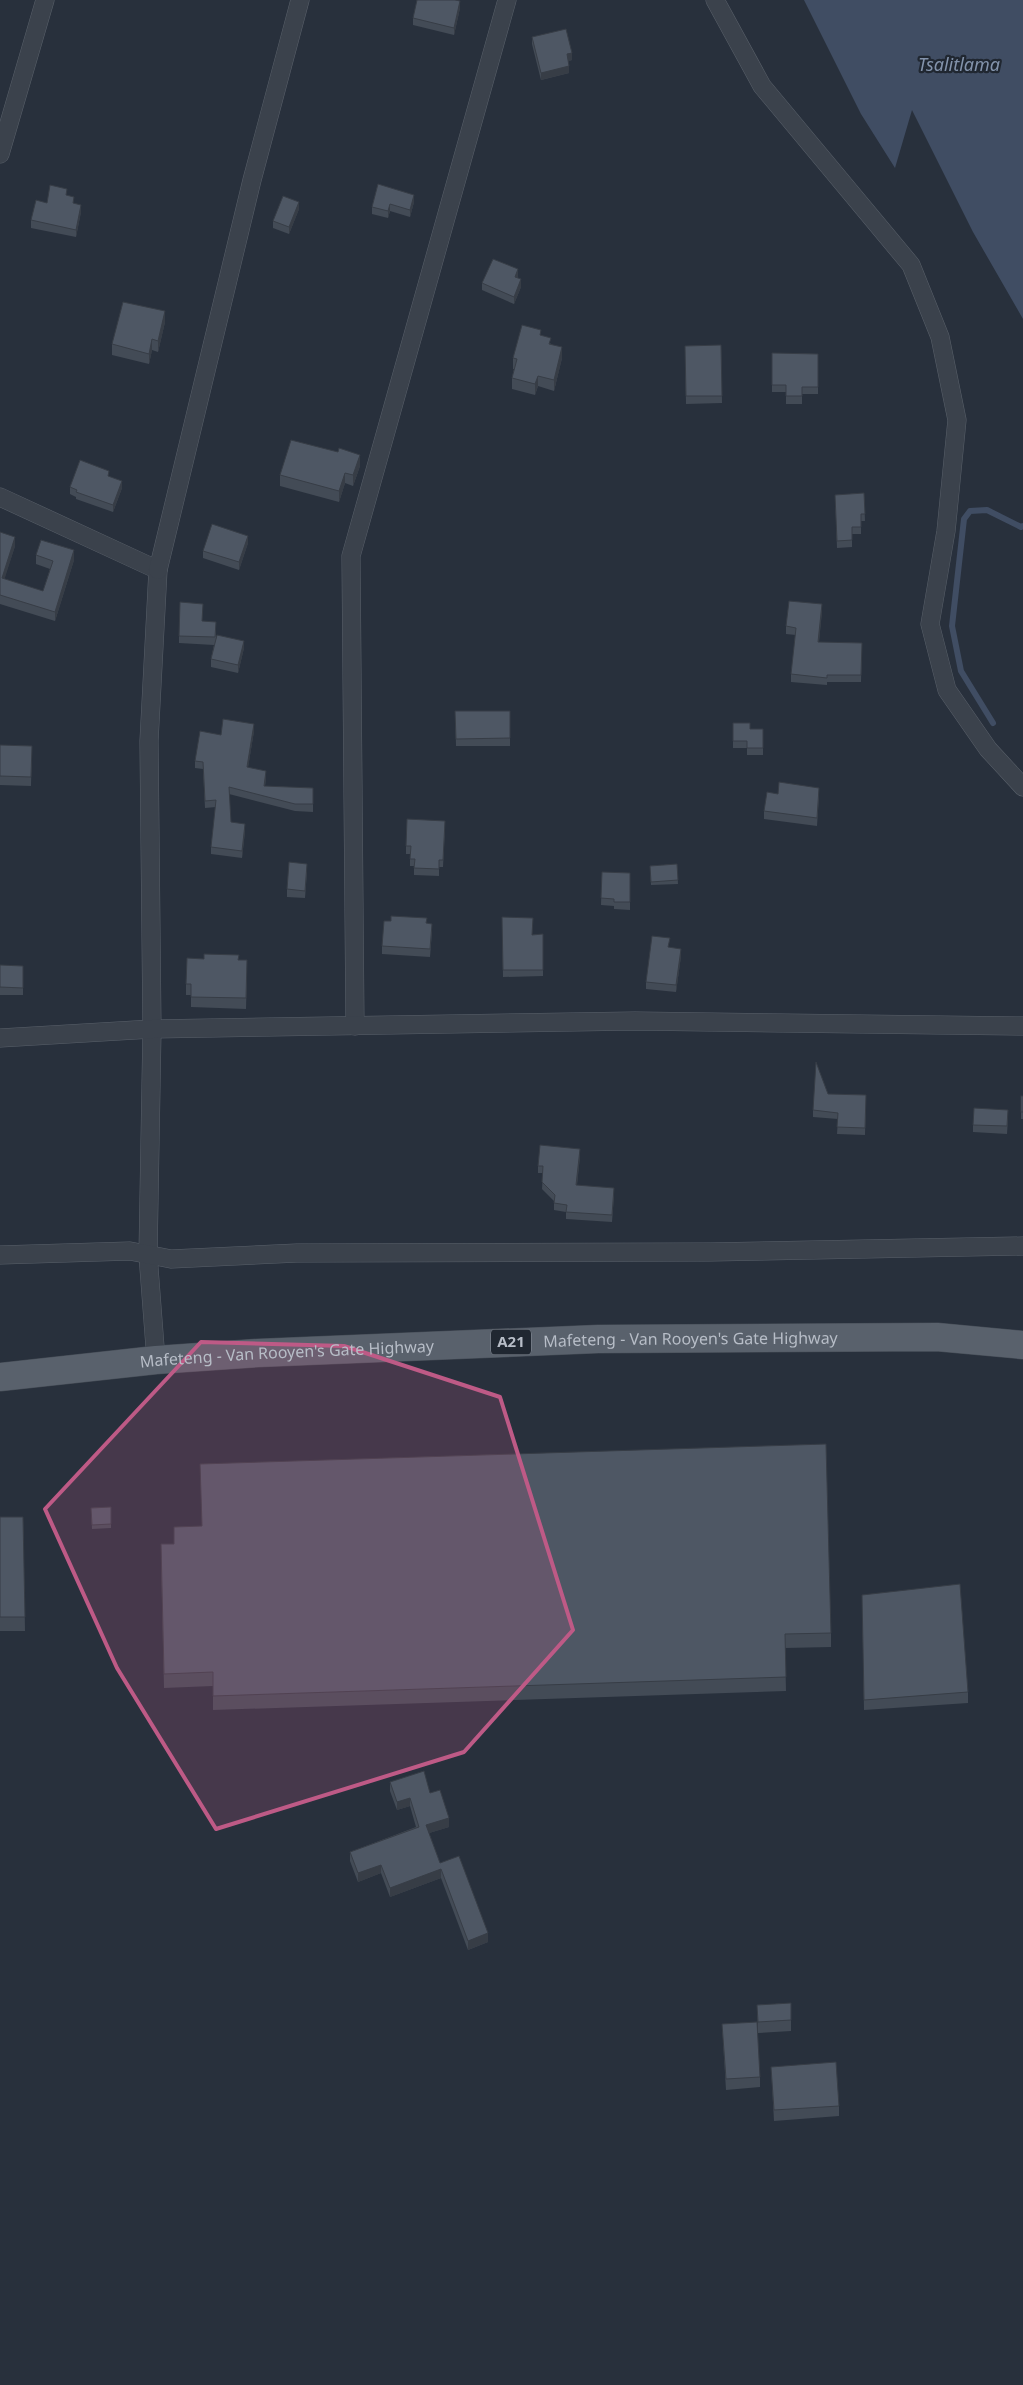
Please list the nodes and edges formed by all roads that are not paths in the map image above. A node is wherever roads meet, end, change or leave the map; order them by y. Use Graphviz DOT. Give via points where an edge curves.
graph roads {
  1 [pos="45,0"];
  2 [pos="300,0"];
  3 [pos="507,0"];
  4 [pos="715,0"];
  5 [pos="0,154"];
  6 [pos="0,496"];
  7 [pos="158,570"];
  8 [pos="1023,787"];
  9 [pos="355,1026"];
  10 [pos="1023,1026"];
  11 [pos="152,1029"];
  12 [pos="0,1038"];
  13 [pos="1023,1246"];
  14 [pos="148,1254"];
  15 [pos="0,1255"];
  16 [pos="1023,1345"];
  17 [pos="156,1360"];
  18 [pos="0,1377"];
  1 -- 5 [label="street"];
  2 -- 7 [label="street" via="250,190"];
  3 -- 9 [label="street" via="351,556"];
  4 -- 8 [label="street" via="762,86 911,265 940,338 957,420 946,531 930,624 947,690 988,749"];
  6 -- 7 [label="street"];
  7 -- 11 [label="street" via="150,742"];
  9 -- 10 [label="street" via="713,1021"];
  9 -- 11 [label="street"];
  11 -- 12 [label="street"];
  11 -- 14 [label="street"];
  13 -- 14 [label="street" via="710,1252 297,1253 171,1259"];
  14 -- 15 [label="street" via="106,1251"];
  14 -- 17 [label="street"];
  16 -- 17 [label="main road, Mafeteng - Van Rooyen's Gate Highway / A21" via="937,1337 598,1339 268,1352"];
  17 -- 18 [label="main road, Mafeteng - Van Rooyen's Gate Highway / A21"];
}
